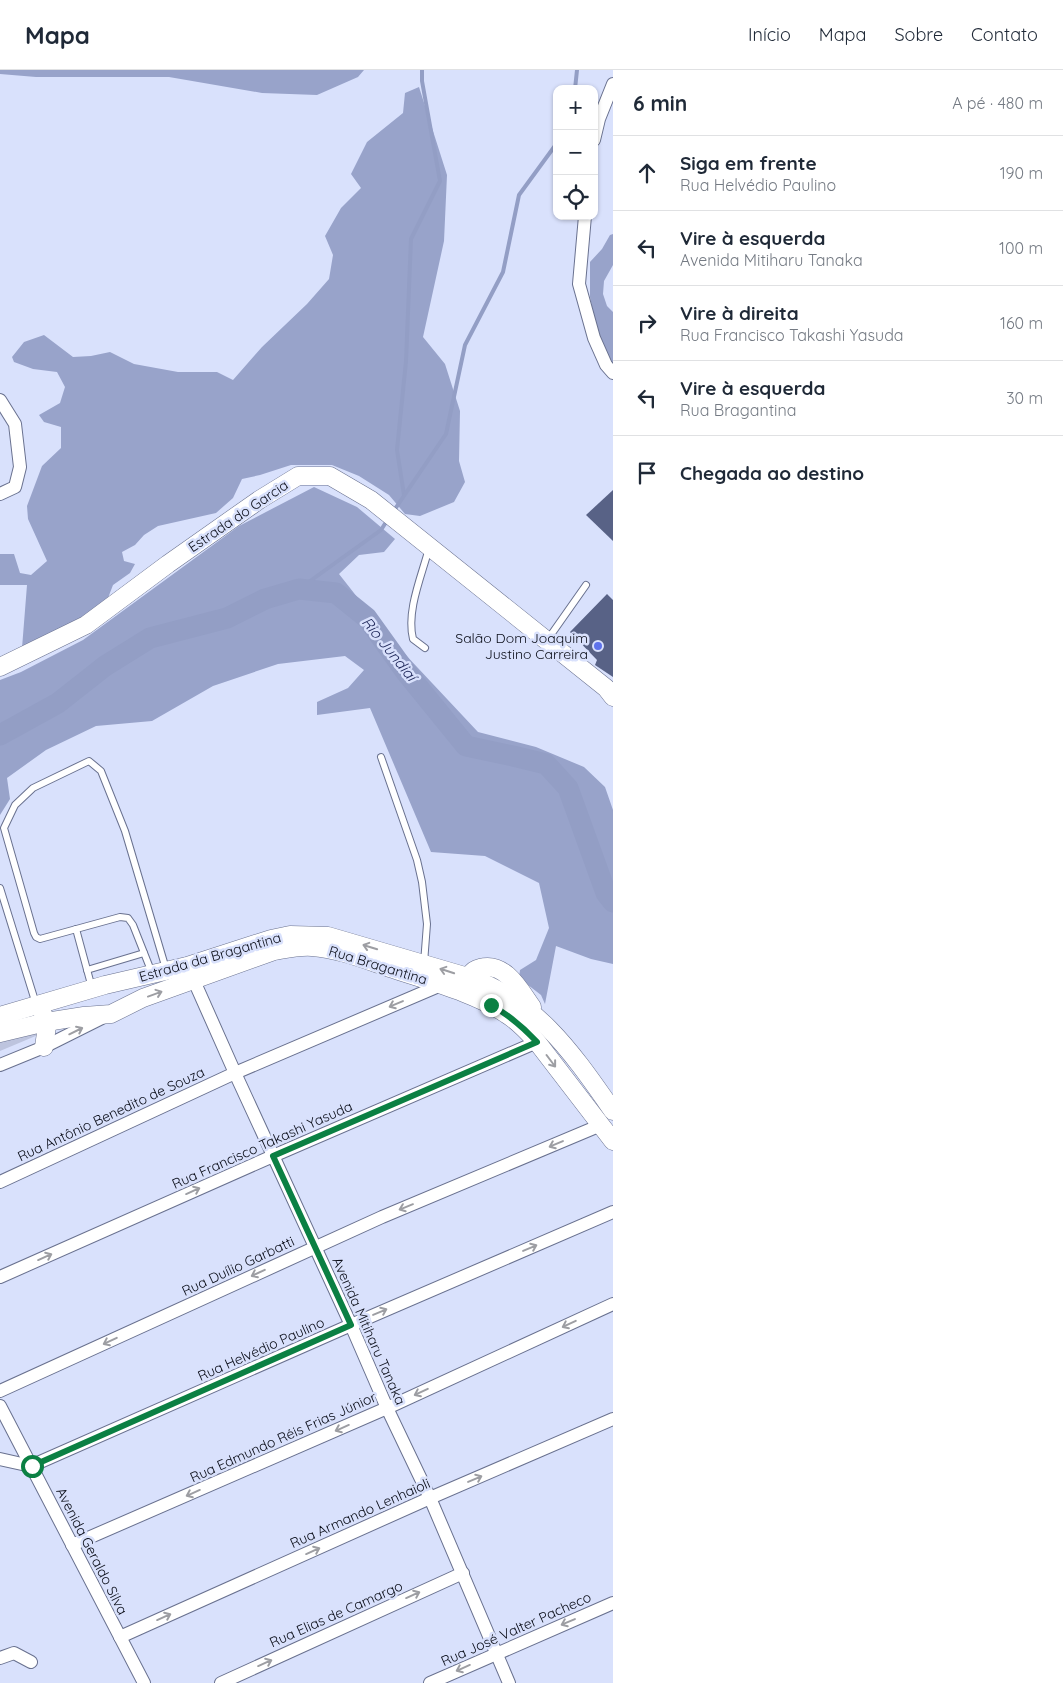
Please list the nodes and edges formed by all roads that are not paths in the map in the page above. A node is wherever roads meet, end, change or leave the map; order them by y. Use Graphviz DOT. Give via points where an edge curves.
graph roads {
  1 [pos="613,84"];
  2 [pos="596,130"];
  3 [pos="585,220"];
  4 [pos="613,373"];
  5 [pos="0,400"];
  6 [pos="0,494"];
  7 [pos="429,547"];
  8 [pos="586,585"];
  9 [pos="547,641"];
  10 [pos="425,648"];
  11 [pos="2,665"];
  12 [pos="613,697"];
  13 [pos="381,757"];
  14 [pos="0,888"];
  15 [pos="76,929"];
  16 [pos="144,953"];
  17 [pos="424,963"];
  18 [pos="87,970"];
  19 [pos="160,972"];
  20 [pos="191,973"];
  21 [pos="409,974"];
  22 [pos="468,977"];
  23 [pos="441,985"];
  24 [pos="99,988"];
  25 [pos="467,996"];
  26 [pos="37,1005"];
  27 [pos="110,1014"];
  28 [pos="0,1016"];
  29 [pos="84,1016"];
  30 [pos="46,1022"];
  31 [pos="0,1033"];
  32 [pos="537,1042"];
  33 [pos="44,1047"];
  34 [pos="0,1065"];
  35 [pos="234,1074"];
  36 [pos="613,1111"];
  37 [pos="601,1124"];
  38 [pos="613,1141"];
  39 [pos="273,1156"];
  40 [pos="0,1182"];
  41 [pos="613,1212"];
  42 [pos="315,1247"];
  43 [pos="0,1277"];
  44 [pos="613,1304"];
  45 [pos="351,1325"];
  46 [pos="0,1391"];
  47 [pos="0,1406"];
  48 [pos="387,1408"];
  49 [pos="613,1419"];
  50 [pos="0,1459"];
  51 [pos="32,1466"];
  52 [pos="430,1498"];
  53 [pos="72,1545"];
  54 [pos="463,1573"];
  55 [pos="613,1602"];
  56 [pos="120,1637"];
  57 [pos="496,1653"];
  58 [pos="0,1658"];
  59 [pos="32,1662"];
  60 [pos="144,1683"];
  61 [pos="221,1683"];
  62 [pos="430,1683"];
  63 [pos="509,1683"];
  1 -- 2 [label="street"];
  3 -- 4 [label="street" via="579,284 594,338"];
  5 -- 6 [label="street" via="15,424 20,468 15,487"];
  7 -- 9 [label="main road, Estrada do Garcia"];
  7 -- 10 [label="lane" via="411,615 413,639"];
  7 -- 11 [label="main road, Estrada do Garcia" via="371,500 330,476 298,476 183,553 86,626"];
  8 -- 9 [label="lane"];
  9 -- 12 [label="main road, Estrada do Garcia"];
  13 -- 17 [label="lane" via="422,882 427,924"];
  14 -- 26 [label="lane"];
  15 -- 16 [label="lane" via="120,917 128,918"];
  15 -- 18 [label="lane"];
  15 -- 19 [label="lane" via="40,939 36,937 4,828 15,805 33,788 89,761 101,771 125,831"];
  16 -- 18 [label="lane"];
  16 -- 19 [label="lane"];
  17 -- 20 [label="main road, Estrada da Bragantina, one-way" via="349,941 310,934 272,939"];
  17 -- 21 [label="main road" via="418,971"];
  22 -- 17 [label="main road, Estrada da Bragantina, one-way"];
  18 -- 24 [label="lane"];
  19 -- 20 [label="main road, Estrada da Bragantina"];
  19 -- 24 [label="main road, Estrada da Bragantina"];
  20 -- 21 [label="main road, Rua Bragantina" via="274,951 310,947 348,954"];
  27 -- 20 [label="main road, Rua Bragantina, one-way"];
  20 -- 35 [label="street, Avenida Mitiharu Tanaka"];
  21 -- 23 [label="main road, Rua Bragantina"];
  22 -- 25 [label="main road"];
  22 -- 36 [label="main road, Estrada da Bragantina" via="489,984 541,1020 588,1075"];
  23 -- 25 [label="main road, Rua Bragantina"];
  23 -- 35 [label="street, Rua Antônio Benedito de Souza, one-way"];
  24 -- 26 [label="main road"];
  24 -- 29 [label="main road" via="86,1006"];
  25 -- 32 [label="main road, Rua Bragantina" via="508,1014"];
  26 -- 28 [label="main road"];
  26 -- 30 [label="main road"];
  27 -- 29 [label="main road, Rua Bragantina"];
  33 -- 27 [label="street, one-way"];
  29 -- 30 [label="main road, Rua Bragantina"];
  30 -- 31 [label="main road, Rua Bragantina"];
  30 -- 33 [label="main road"];
  32 -- 37 [label="main road, Rua Bragantina, one-way"];
  32 -- 39 [label="street, Rua Francisco Takashi Yasuda"];
  33 -- 34 [label="street"];
  35 -- 39 [label="street, Avenida Mitiharu Tanaka"];
  35 -- 40 [label="street, Rua Antônio Benedito de Souza"];
  37 -- 38 [label="main road, Rua Bragantina"];
  37 -- 42 [label="street, Rua Duílio Garbatti, one-way"];
  39 -- 42 [label="street, Avenida Mitiharu Tanaka"];
  43 -- 39 [label="street, Rua Francisco Takashi Yasuda, one-way"];
  45 -- 41 [label="street, Rua Helvédio Paulino, one-way"];
  42 -- 45 [label="street, Avenida Mitiharu Tanaka"];
  42 -- 46 [label="street, Rua Duílio Garbatti, one-way"];
  44 -- 48 [label="street, Rua Edmundo Réis Frias Júnior, one-way"];
  45 -- 48 [label="street, Avenida Mitiharu Tanaka"];
  45 -- 51 [label="street, Rua Helvédio Paulino"];
  47 -- 51 [label="street, Avenida Geraldo Silva"];
  48 -- 52 [label="street, Avenida Mitiharu Tanaka"];
  48 -- 53 [label="street, Rua Edmundo Réis Frias Júnior, one-way"];
  52 -- 49 [label="street, Rua Armando Lenhaioli, one-way"];
  50 -- 51 [label="street"];
  51 -- 53 [label="street, Avenida Geraldo Silva"];
  52 -- 54 [label="street, Avenida Mitiharu Tanaka"];
  56 -- 52 [label="street, Rua Armando Lenhaioli, one-way"];
  53 -- 56 [label="street, Avenida Geraldo Silva"];
  54 -- 57 [label="street, Avenida Mitiharu Tanaka"];
  61 -- 54 [label="street, Rua Elias de Camargo, one-way"];
  55 -- 57 [label="street, Rua José Valter Pacheco, one-way"];
  56 -- 60 [label="street, Avenida Geraldo Silva"];
  57 -- 62 [label="street, Rua José Valter Pacheco, one-way"];
  57 -- 63 [label="street, Avenida Mitiharu Tanaka"];
  58 -- 59 [label="street" via="14,1653"];
}
